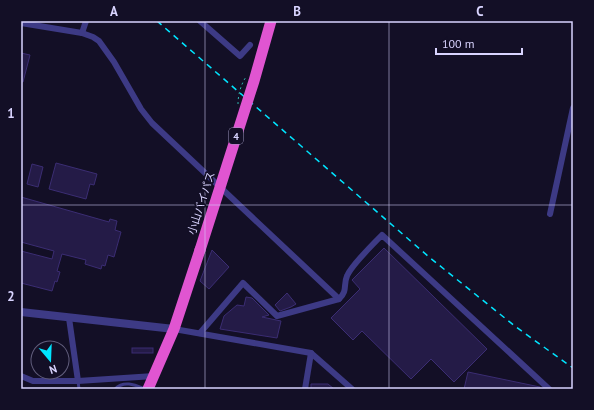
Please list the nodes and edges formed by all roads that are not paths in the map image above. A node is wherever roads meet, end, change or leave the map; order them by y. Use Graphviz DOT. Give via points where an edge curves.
graph roads {
  1 [pos="86,21"];
  2 [pos="200,21"];
  3 [pos="271,21"];
  4 [pos="21,23"];
  5 [pos="82,34"];
  6 [pos="250,45"];
  7 [pos="573,108"];
  8 [pos="550,214"];
  9 [pos="339,298"];
  10 [pos="21,312"];
  11 [pos="69,318"];
  12 [pos="174,329"];
  13 [pos="200,333"];
  14 [pos="311,353"];
  15 [pos="21,376"];
  16 [pos="154,376"];
  17 [pos="78,381"];
  18 [pos="542,387"];
  19 [pos="79,389"];
  20 [pos="115,389"];
  21 [pos="146,389"];
  22 [pos="305,389"];
  23 [pos="352,389"];
  24 [pos="549,389"];
  1 -- 5 [label="street"];
  2 -- 6 [label="street" via="240,56"];
  3 -- 12 [label="highway, 小山バイパス / 4, bridge"];
  4 -- 5 [label="street"];
  5 -- 9 [label="street" via="94,37 104,47 152,122"];
  7 -- 8 [label="street"];
  9 -- 13 [label="street" via="277,316 243,282"];
  9 -- 18 [label="street" via="344,292 349,272 382,235"];
  10 -- 11 [label="street"];
  11 -- 12 [label="street"];
  11 -- 17 [label="street"];
  12 -- 13 [label="street"];
  12 -- 16 [label="highway, 小山バイパス / 4"];
  13 -- 14 [label="street"];
  14 -- 22 [label="street"];
  14 -- 23 [label="street"];
  15 -- 17 [label="street" via="33,381"];
  16 -- 17 [label="street"];
  16 -- 21 [label="highway, 小山バイパス / 4"];
  17 -- 19 [label="lane"];
  18 -- 24 [label="street"];
  20 -- 21 [label="lane" via="132,383"];
}
